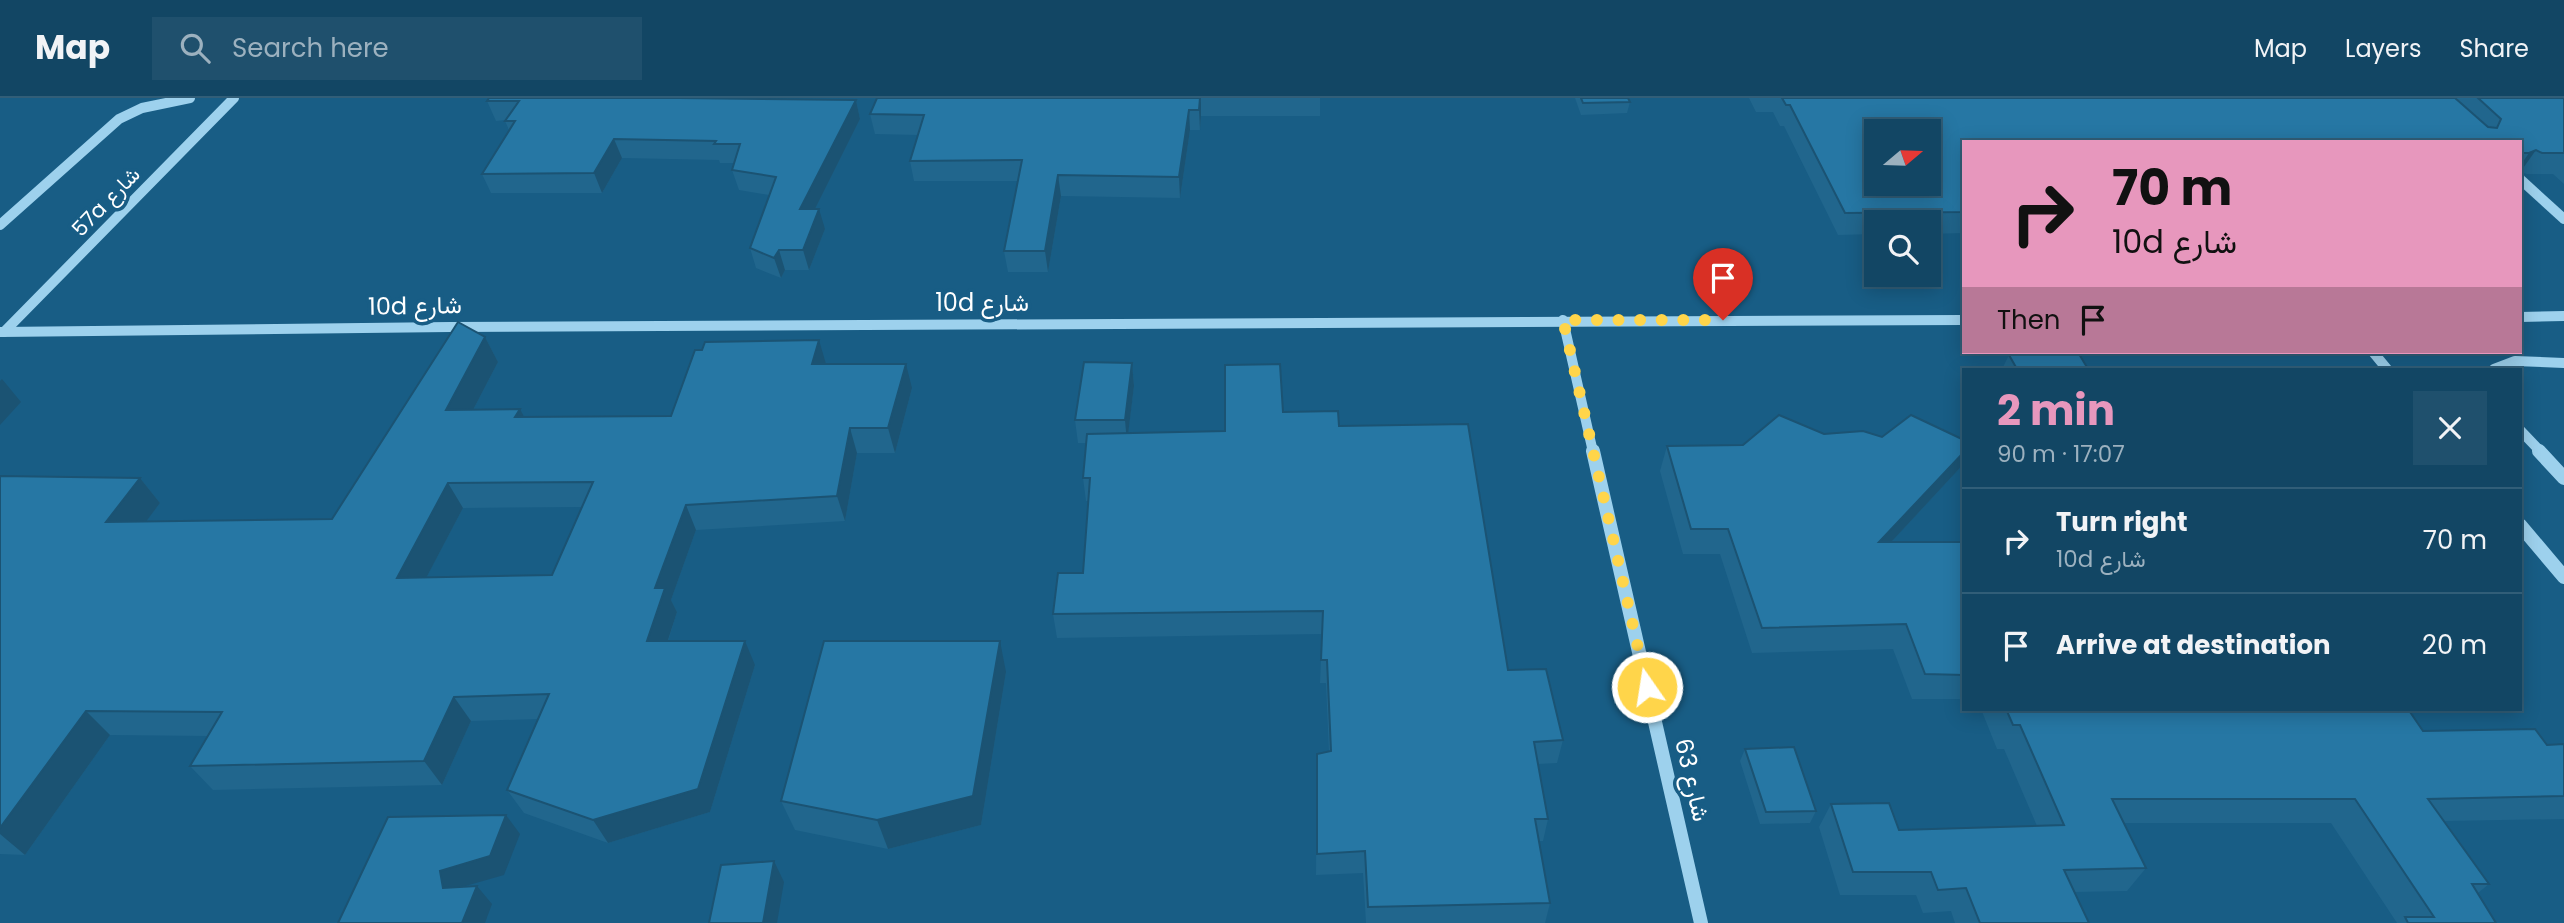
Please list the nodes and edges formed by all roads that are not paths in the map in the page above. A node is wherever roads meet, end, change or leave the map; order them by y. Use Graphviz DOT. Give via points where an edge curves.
graph roads {
  1 [pos="190,98"];
  2 [pos="234,98"];
  3 [pos="2522,181"];
  4 [pos="2564,219"];
  5 [pos="0,225"];
  6 [pos="2564,316"];
  7 [pos="2522,317"];
  8 [pos="1563,320"];
  9 [pos="1962,320"];
  10 [pos="2,332"];
  11 [pos="2374,354"];
  12 [pos="2564,363"];
  13 [pos="2386,368"];
  14 [pos="2497,368"];
  15 [pos="2522,432"];
  16 [pos="2564,478"];
  17 [pos="2522,527"];
  18 [pos="2564,577"];
  19 [pos="1701,923"];
  1 -- 5 [label="street" via="142,108 119,119"];
  2 -- 10 [label="street, 57a شارع"];
  3 -- 4 [label="street"];
  6 -- 7 [label="street"];
  8 -- 9 [label="street, 10d شارع"];
  8 -- 10 [label="street, 10d شارع"];
  8 -- 19 [label="street, شارع 63"];
  11 -- 13 [label="street"];
  12 -- 14 [label="street" via="2515,361"];
  15 -- 16 [label="street"];
  17 -- 18 [label="street"];
}
